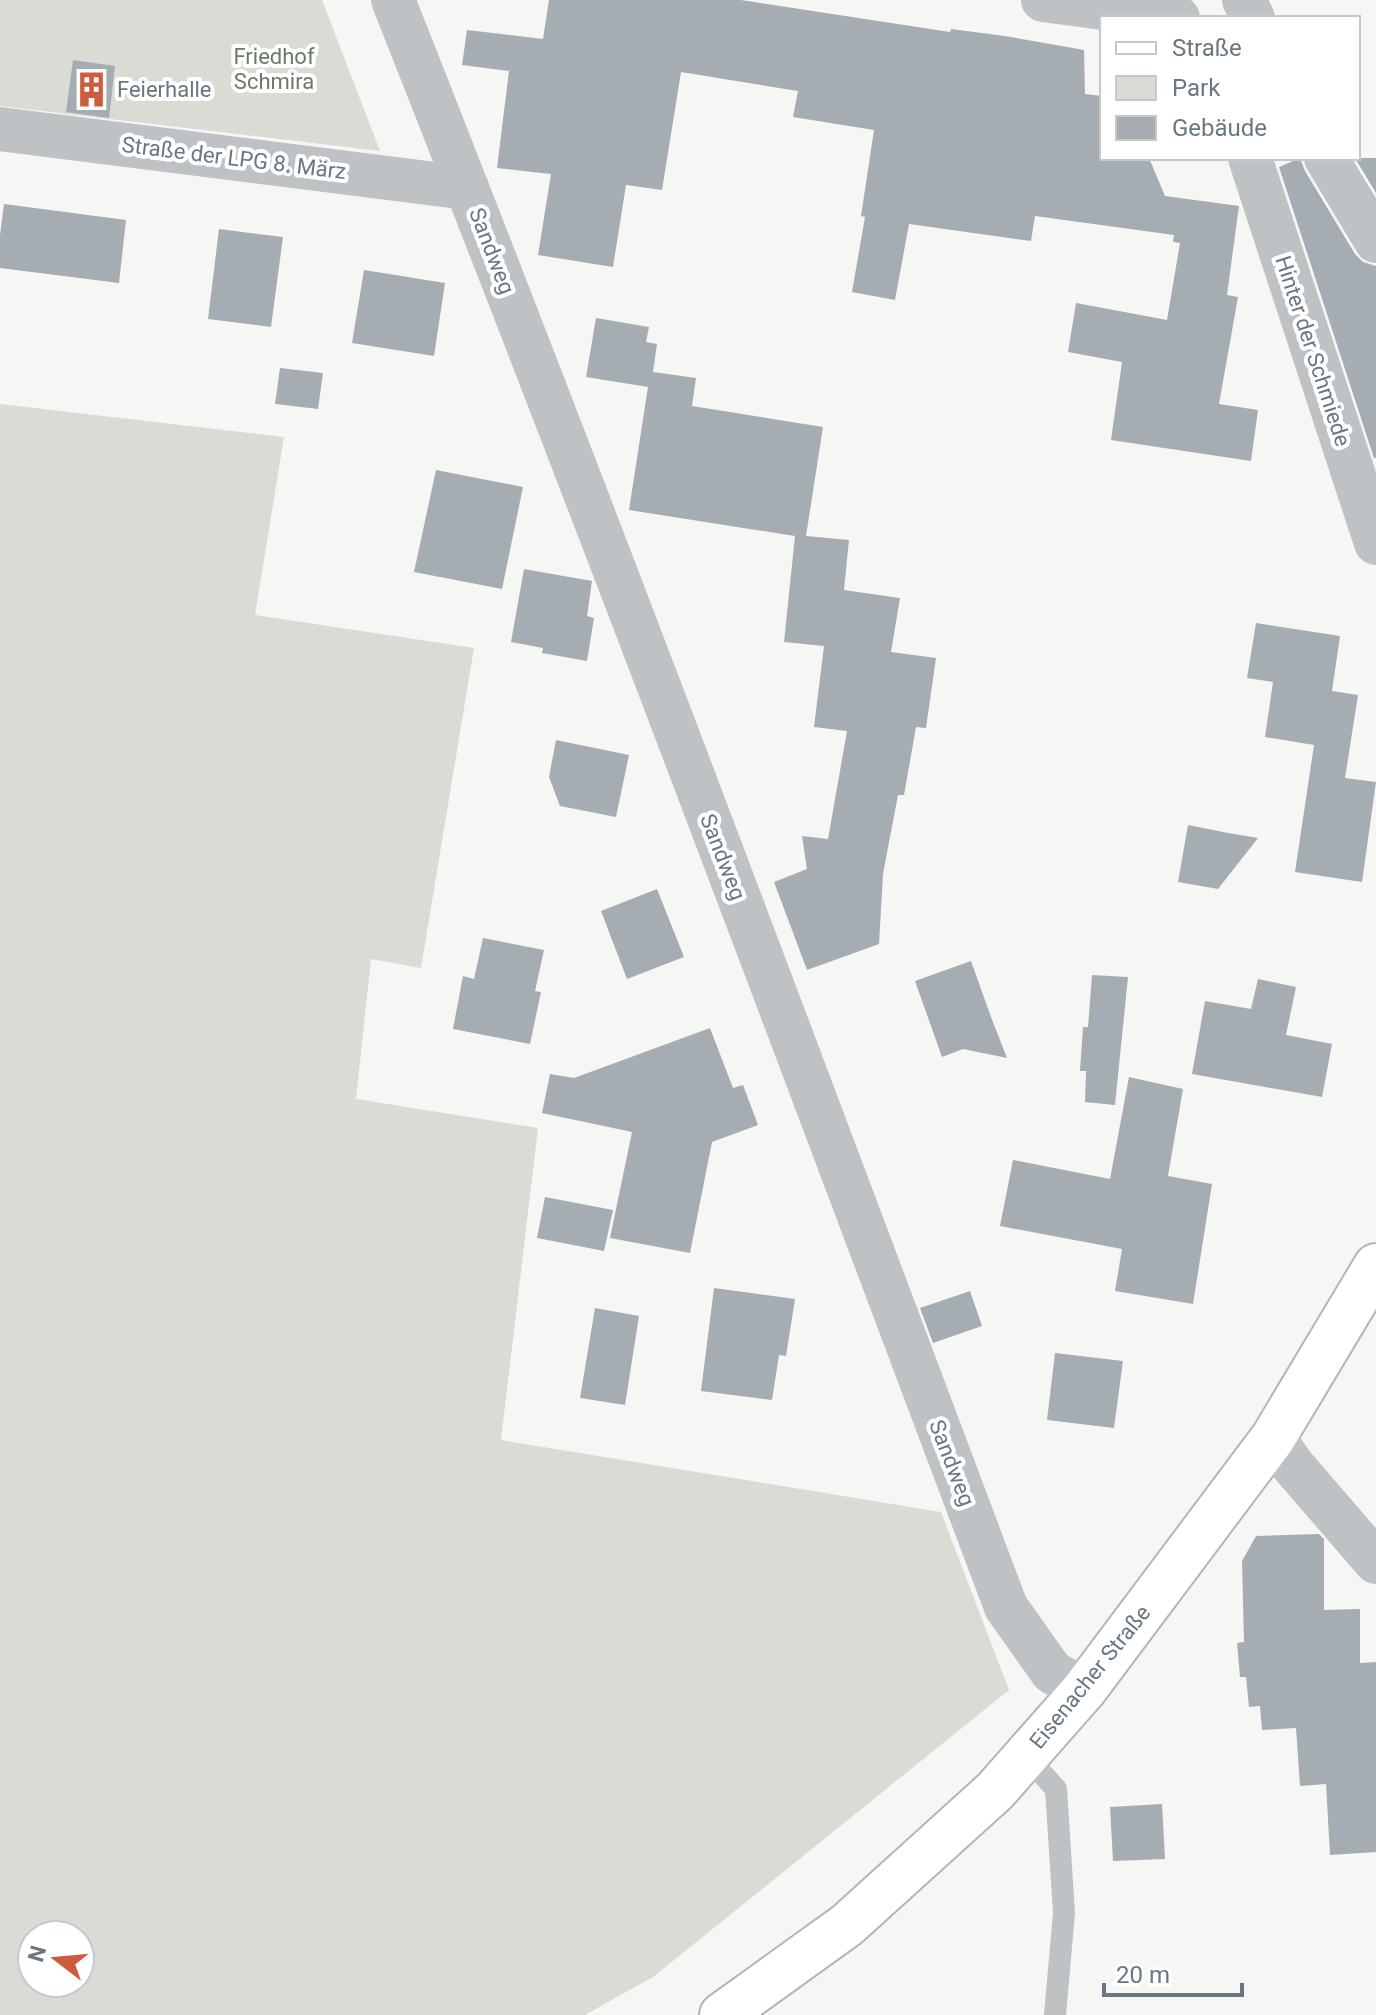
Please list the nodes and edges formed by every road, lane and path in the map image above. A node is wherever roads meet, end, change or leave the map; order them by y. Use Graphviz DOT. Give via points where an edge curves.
graph roads {
  1 [pos="393,0"];
  2 [pos="1043,0"];
  3 [pos="1163,16"];
  4 [pos="0,129"];
  5 [pos="1251,160"];
  6 [pos="1327,160"];
  7 [pos="467,188"];
  8 [pos="1376,241"];
  9 [pos="1376,543"];
  10 [pos="1376,1266"];
  11 [pos="1273,1438"];
  12 [pos="1376,1562"];
  13 [pos="1084,1690"];
  14 [pos="1026,1756"];
  15 [pos="722,2015"];
  16 [pos="1055,2015"];
  1 -- 7 [label="street, Sandweg"];
  2 -- 3 [label="street"];
  4 -- 7 [label="street, Straße der LPG 8. März"];
  5 -- 9 [label="street, Hinter der Schmiede"];
  6 -- 8 [label="street"];
  7 -- 13 [label="street, Sandweg" via="1006,1607 1052,1672"];
  10 -- 11 [label="main road, Eisenacher Straße"];
  11 -- 12 [label="street"];
  11 -- 13 [label="main road, Eisenacher Straße"];
  13 -- 14 [label="main road, Eisenacher Straße"];
  14 -- 15 [label="main road, Eisenacher Straße" via="995,1791 847,1925"];
  14 -- 16 [label="lane" via="1056,1789 1064,1913"];
}
